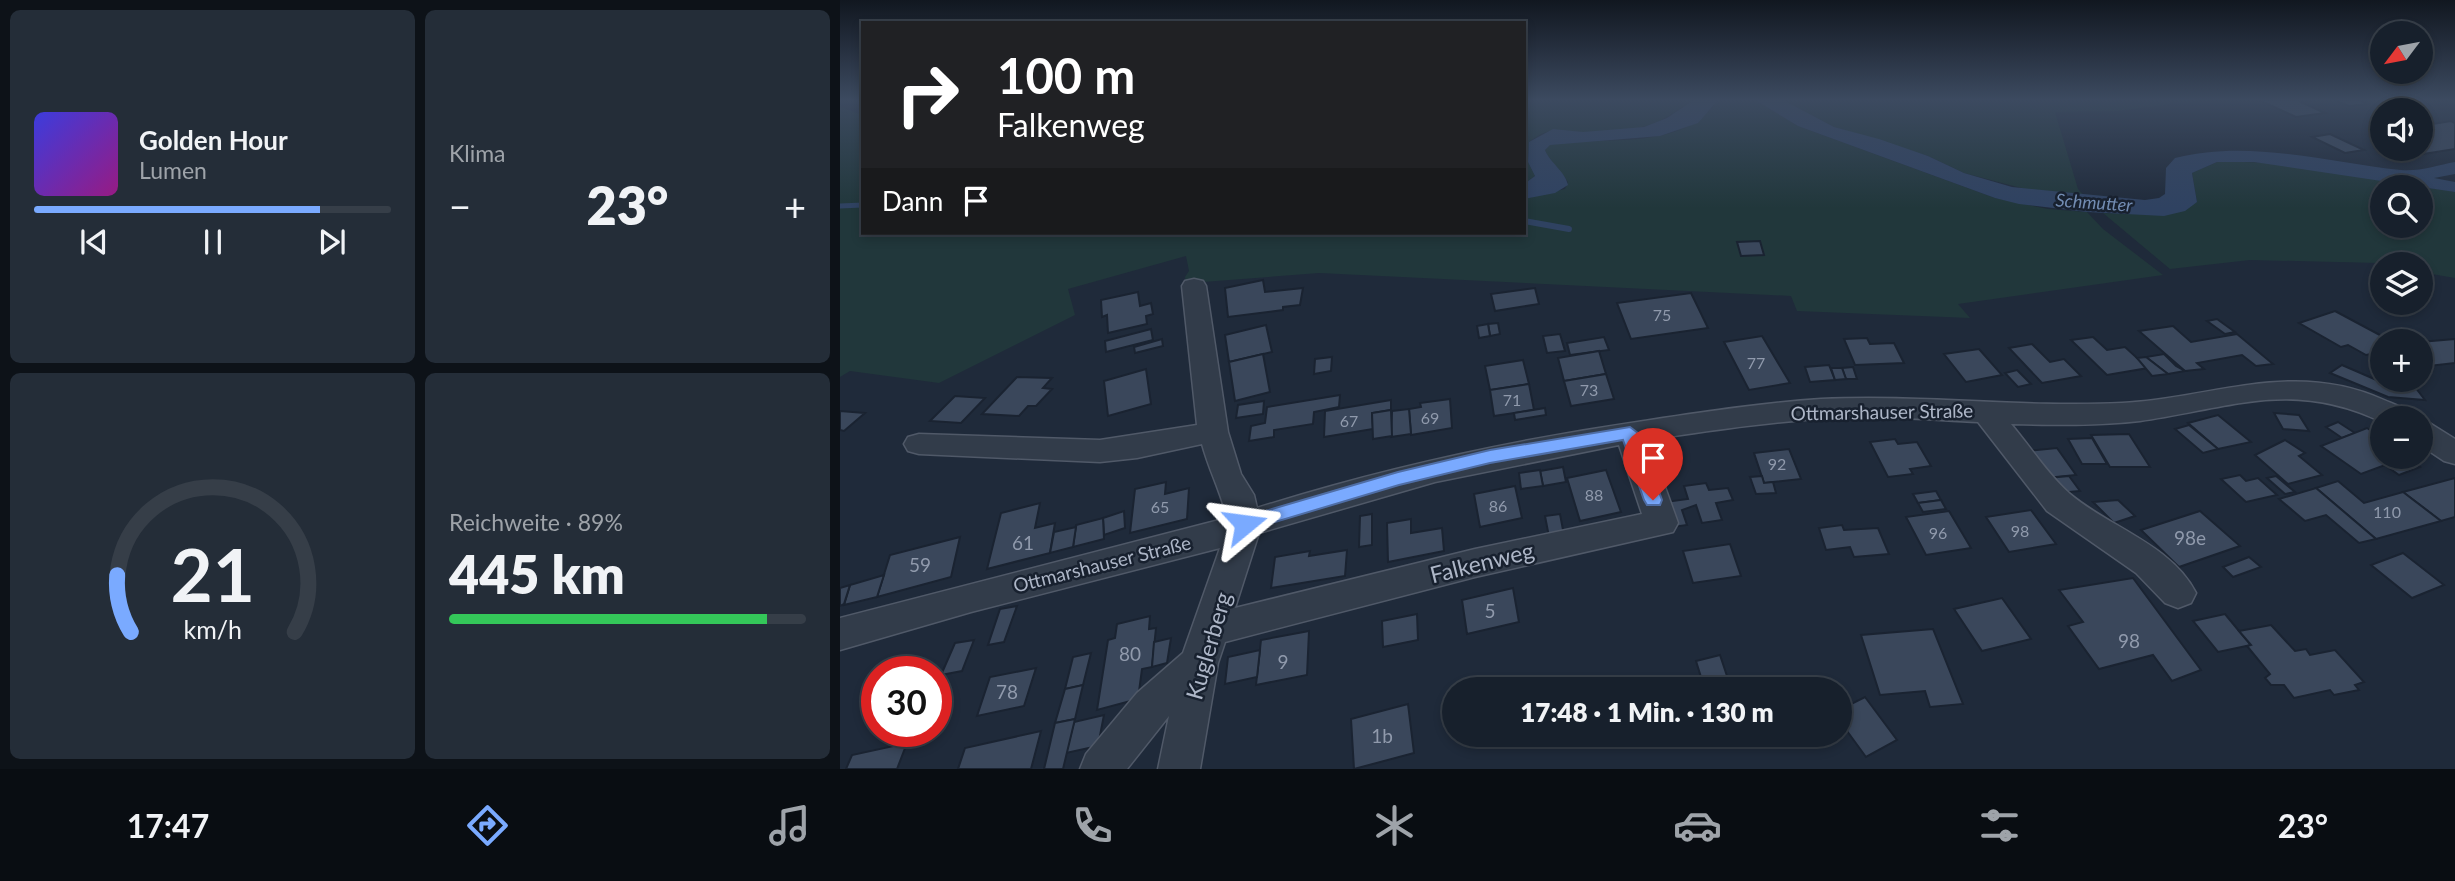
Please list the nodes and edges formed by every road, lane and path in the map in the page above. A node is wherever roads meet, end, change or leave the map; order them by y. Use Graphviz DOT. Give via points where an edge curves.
graph roads {
  1 [pos="1194,286"];
  2 [pos="2371,406"];
  3 [pos="1984,411"];
  4 [pos="2433,430"];
  5 [pos="1213,432"];
  6 [pos="1630,433"];
  7 [pos="919,444"];
  8 [pos="2454,452"];
  9 [pos="1245,524"];
  10 [pos="2178,593"];
  11 [pos="840,634"];
  12 [pos="1205,647"];
  13 [pos="1101,769"];
  14 [pos="1179,769"];
  1 -- 5 [label="street"];
  2 -- 3 [label="street, Ottmarshauser Straße" via="2293,387 2137,411 2065,415"];
  3 -- 6 [label="street, Ottmarshauser Straße" via="1822,409"];
  3 -- 10 [label="street, Ottmarshauser Straße" via="2058,502 2148,564"];
  4 -- 8 [label="street"];
  5 -- 7 [label="street" via="1100,451"];
  5 -- 9 [label="street"];
  6 -- 9 [label="street, Ottmarshauser Straße" via="1398,478"];
  6 -- 12 [label="street, Falkenweg" via="1661,523 1475,563"];
  9 -- 11 [label="street, Ottmarshauser Straße" via="1219,535"];
  9 -- 12 [label="street, Kuglerberg"];
  12 -- 13 [label="street"];
  12 -- 14 [label="street, Kuglerberg"];
}
